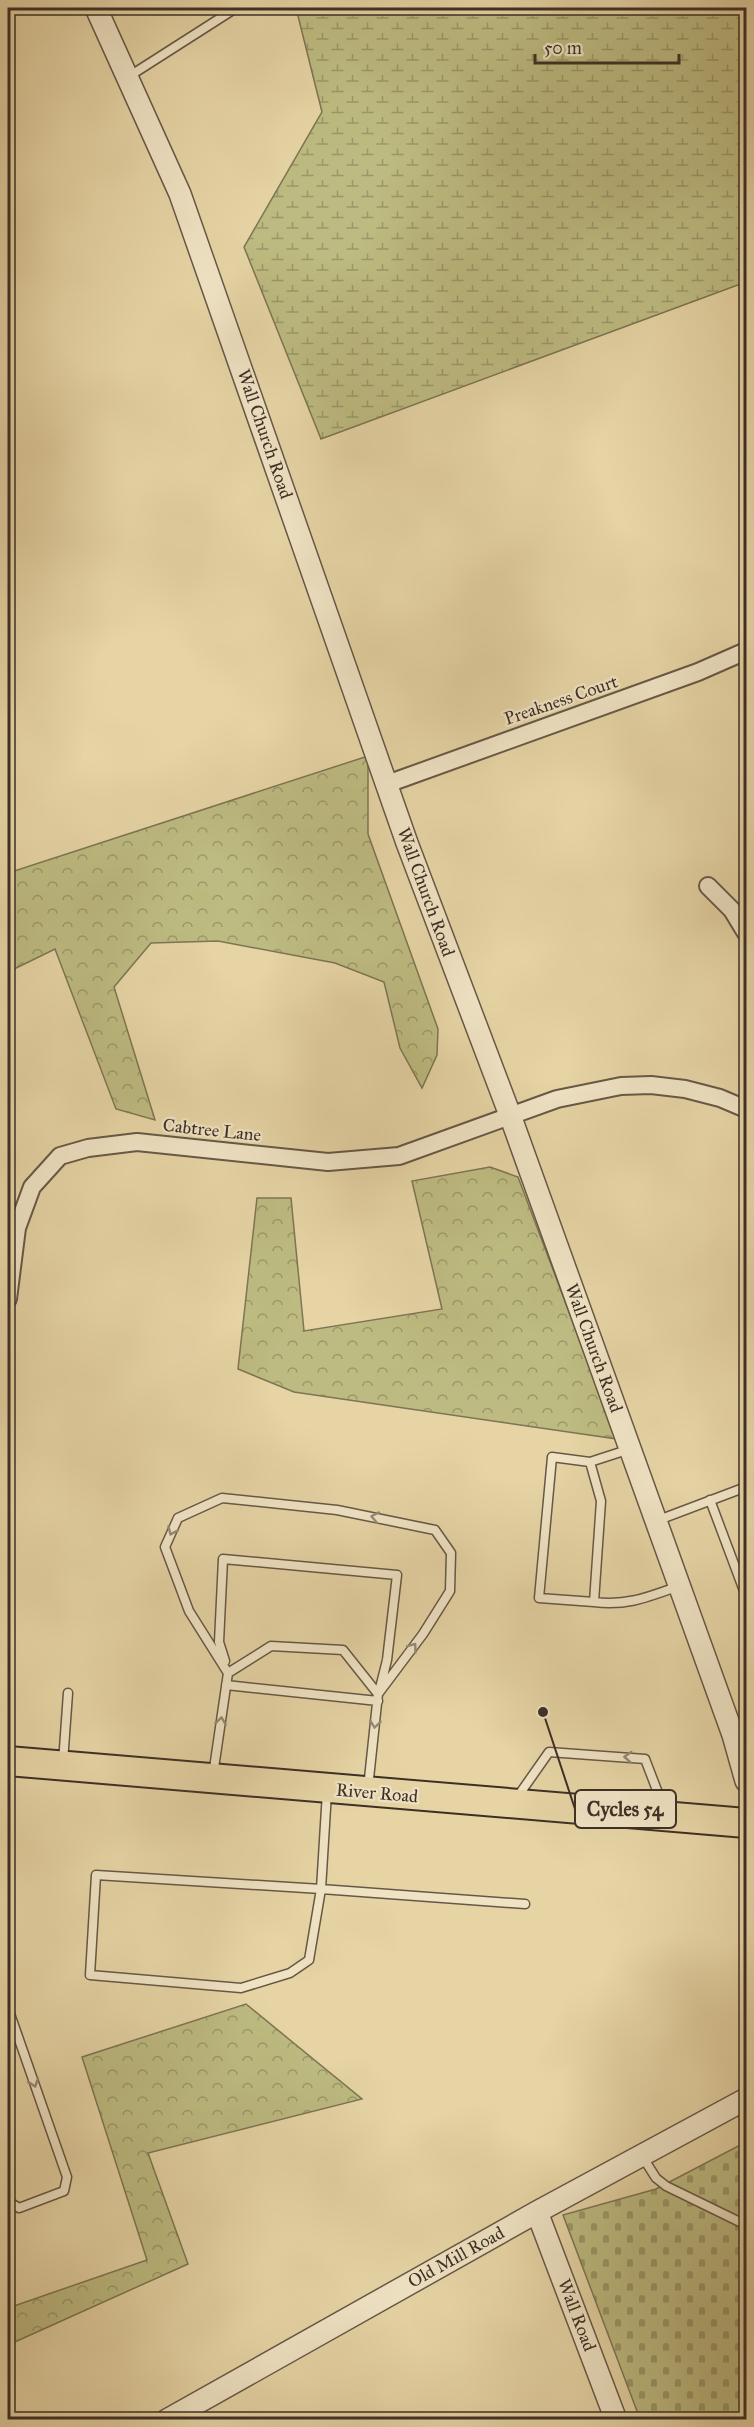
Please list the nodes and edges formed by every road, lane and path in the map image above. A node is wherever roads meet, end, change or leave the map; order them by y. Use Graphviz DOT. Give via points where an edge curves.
graph roads {
  1 [pos="96,8"];
  2 [pos="236,8"];
  3 [pos="127,77"];
  4 [pos="747,651"];
  5 [pos="387,784"];
  6 [pos="708,886"];
  7 [pos="747,933"];
  8 [pos="747,1109"];
  9 [pos="510,1115"];
  10 [pos="8,1299"];
  11 [pos="630,1448"];
  12 [pos="590,1462"];
  13 [pos="747,1487"];
  14 [pos="710,1500"];
  15 [pos="656,1521"];
  16 [pos="680,1586"];
  17 [pos="747,1596"];
  18 [pos="594,1602"];
  19 [pos="228,1673"];
  20 [pos="226,1685"];
  21 [pos="68,1693"];
  22 [pos="378,1698"];
  23 [pos="8,1761"];
  24 [pos="63,1766"];
  25 [pos="212,1779"];
  26 [pos="747,1781"];
  27 [pos="327,1788"];
  28 [pos="367,1792"];
  29 [pos="513,1804"];
  30 [pos="668,1817"];
  31 [pos="747,1823"];
  32 [pos="321,1889"];
  33 [pos="525,1904"];
  34 [pos="8,2008"];
  35 [pos="747,2099"];
  36 [pos="642,2155"];
  37 [pos="8,2201"];
  38 [pos="537,2212"];
  39 [pos="747,2225"];
  40 [pos="167,2420"];
  41 [pos="616,2420"];
  1 -- 3 [label="street, Wall Church Road"];
  2 -- 3 [label="lane"];
  3 -- 5 [label="street, Wall Church Road" via="180,194"];
  4 -- 5 [label="street, Preakness Court"];
  5 -- 9 [label="street, Wall Church Road"];
  6 -- 7 [label="street" via="732,910"];
  8 -- 9 [label="street, Cabtree Lane" via="685,1089 651,1085 590,1090"];
  9 -- 10 [label="street, Cabtree Lane" via="399,1156 367,1160 328,1162 137,1142 60,1156 32,1187 17,1228"];
  9 -- 11 [label="street, Wall Church Road"];
  11 -- 12 [label="lane"];
  11 -- 15 [label="street, Wall Church Road"];
  12 -- 18 [label="lane" via="601,1501"];
  12 -- 18 [label="lane" via="552,1457 539,1598"];
  13 -- 14 [label="lane"];
  14 -- 15 [label="lane"];
  14 -- 17 [label="lane"];
  15 -- 16 [label="street, Wall Church Road"];
  16 -- 18 [label="lane" via="638,1601"];
  16 -- 26 [label="street, Wall Church Road"];
  19 -- 20 [label="lane"];
  19 -- 22 [label="lane" via="271,1646 343,1650"];
  19 -- 22 [label="lane" via="219,1642 224,1559 397,1575 387,1660"];
  22 -- 19 [label="lane, one-way" via="450,1591 451,1553 435,1530 337,1510 222,1498 178,1518 165,1547 189,1611"];
  20 -- 22 [label="lane"];
  25 -- 20 [label="lane, one-way"];
  21 -- 24 [label="lane"];
  22 -- 28 [label="lane, one-way"];
  23 -- 24 [label="highway, River Road"];
  24 -- 25 [label="highway, River Road"];
  25 -- 27 [label="highway, River Road"];
  27 -- 28 [label="highway, River Road"];
  27 -- 32 [label="lane"];
  28 -- 29 [label="highway, River Road"];
  29 -- 30 [label="highway, River Road"];
  30 -- 29 [label="lane, one-way" via="645,1759 549,1752"];
  30 -- 31 [label="highway, River Road"];
  32 -- 32 [label="lane" via="96,1875 90,1975 241,1988 269,1981 309,1960"];
  32 -- 33 [label="lane"];
  34 -- 37 [label="lane, one-way" via="67,2177 64,2191 19,2208"];
  35 -- 36 [label="street, Old Mill Road"];
  36 -- 38 [label="street, Old Mill Road"];
  36 -- 39 [label="lane" via="656,2178 666,2186"];
  38 -- 40 [label="street, Old Mill Road"];
  38 -- 41 [label="street, Wall Road"];
}
